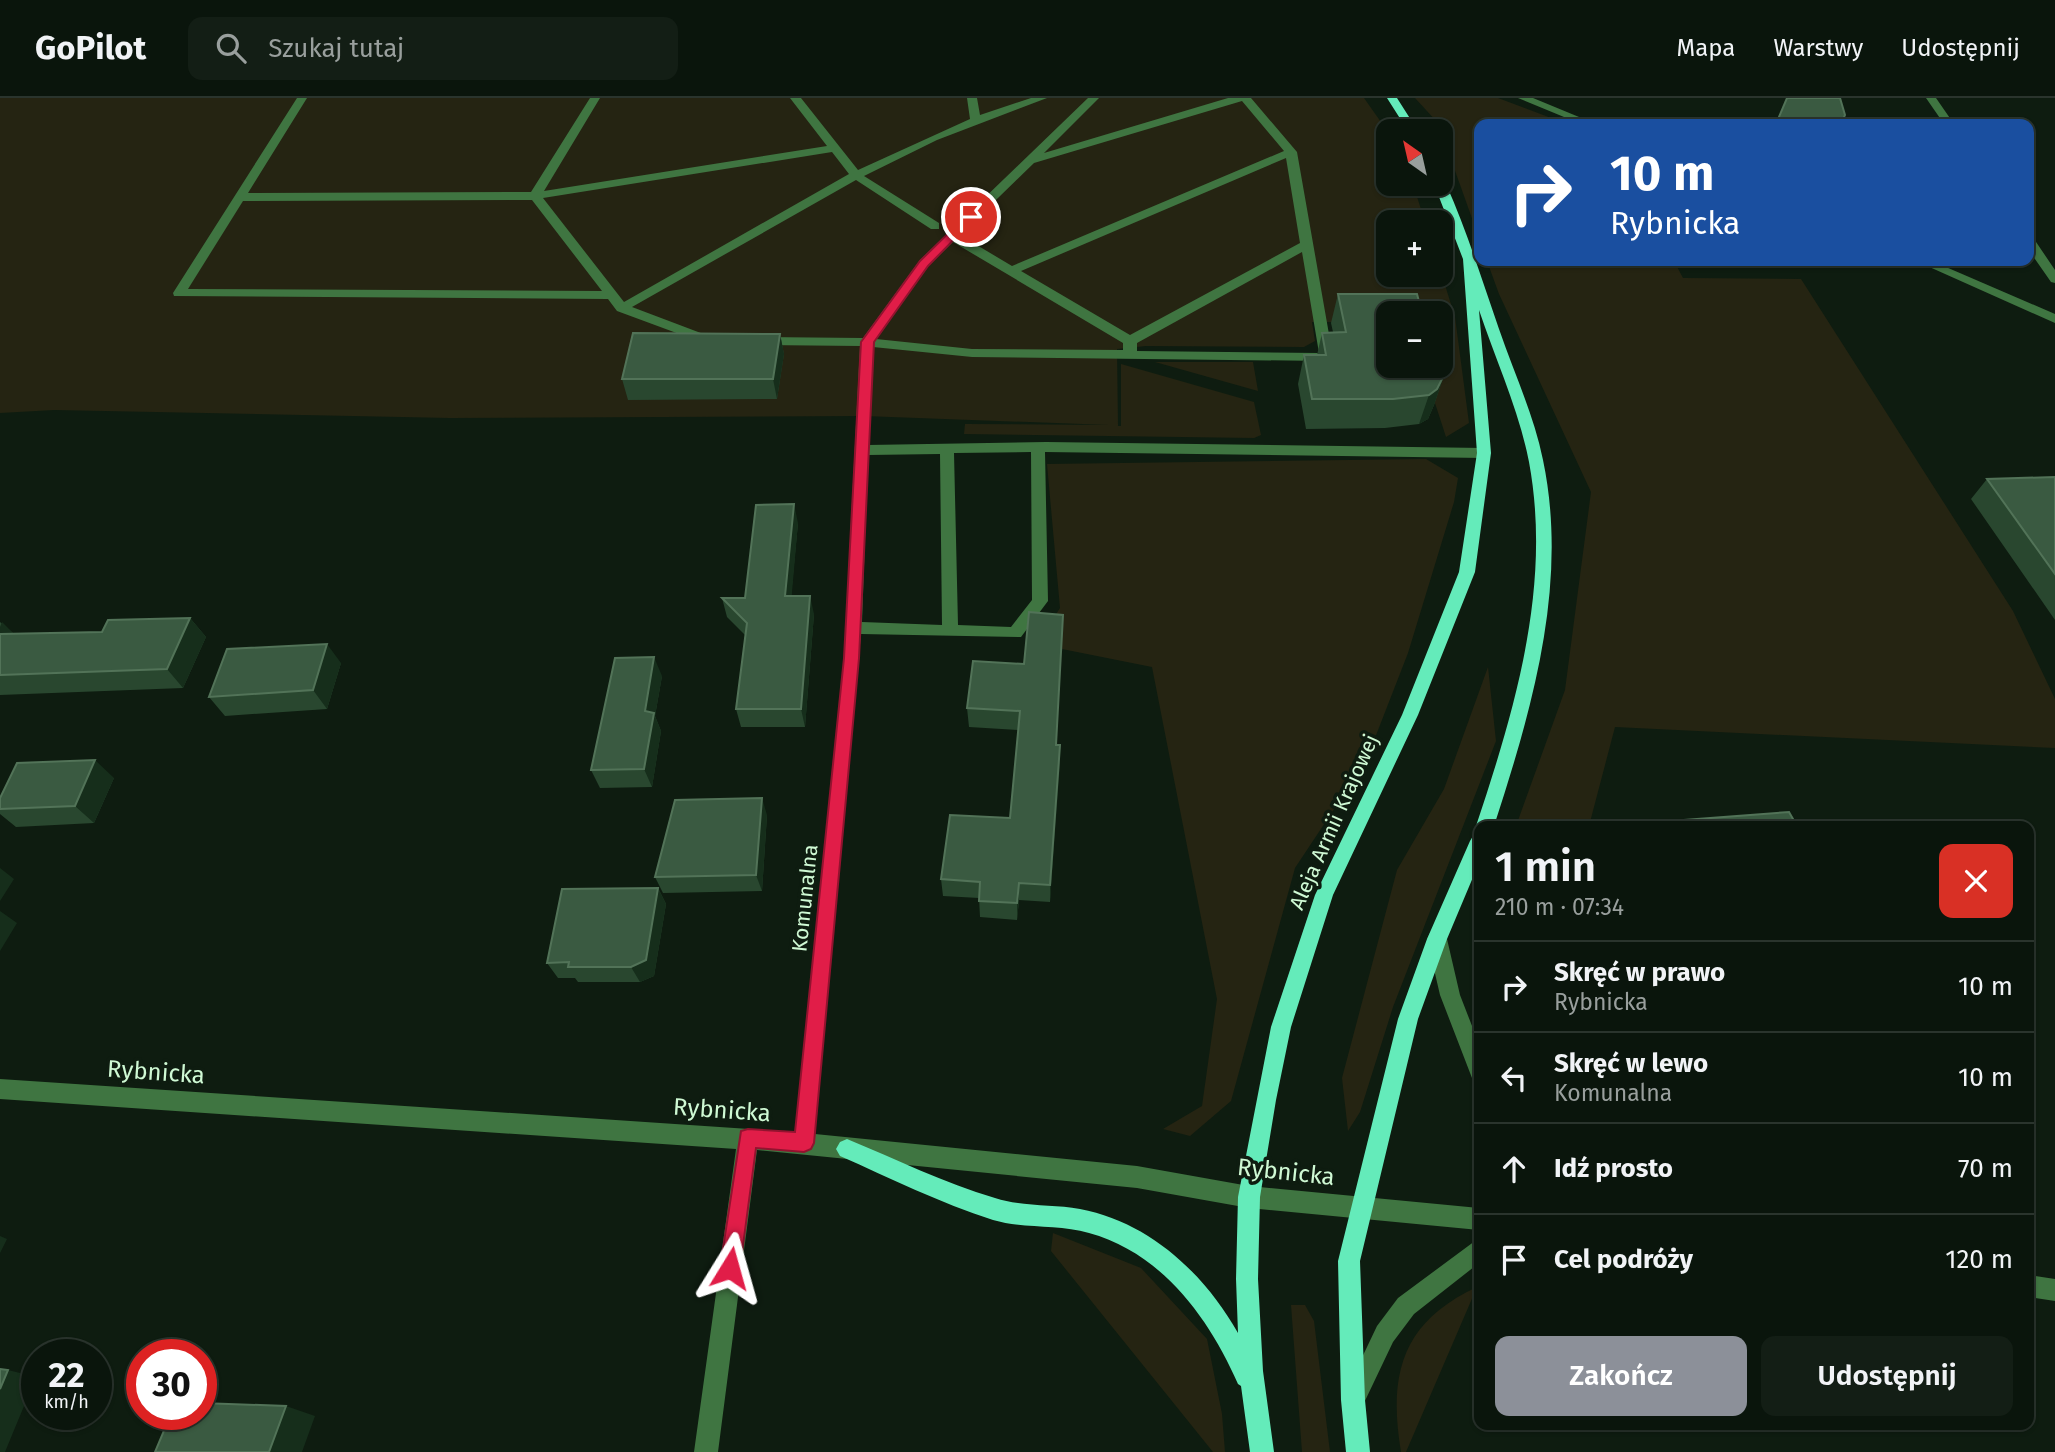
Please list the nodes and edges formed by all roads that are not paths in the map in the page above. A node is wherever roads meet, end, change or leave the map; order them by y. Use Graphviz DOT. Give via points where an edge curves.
graph roads {
  1 [pos="302,98"];
  2 [pos="594,98"];
  3 [pos="794,98"];
  4 [pos="972,98"];
  5 [pos="1042,98"];
  6 [pos="1094,98"];
  7 [pos="1240,98"];
  8 [pos="1245,98"];
  9 [pos="1392,98"];
  10 [pos="1523,98"];
  11 [pos="1931,98"];
  12 [pos="1405,119"];
  13 [pos="1577,119"];
  14 [pos="1946,119"];
  15 [pos="975,120"];
  16 [pos="835,148"];
  17 [pos="1291,152"];
  18 [pos="1028,161"];
  19 [pos="857,176"];
  20 [pos="536,196"];
  21 [pos="1445,196"];
  22 [pos="240,197"];
  23 [pos="935,226"];
  24 [pos="952,236"];
  25 [pos="1307,244"];
  26 [pos="2034,248"];
  27 [pos="1469,260"];
  28 [pos="1933,266"];
  29 [pos="1009,272"];
  30 [pos="2055,279"];
  31 [pos="612,295"];
  32 [pos="622,308"];
  33 [pos="2055,319"];
  34 [pos="722,341"];
  35 [pos="748,341"];
  36 [pos="867,342"];
  37 [pos="1130,348"];
  38 [pos="1038,448"];
  39 [pos="861,450"];
  40 [pos="947,451"];
  41 [pos="1484,453"];
  42 [pos="853,628"];
  43 [pos="950,631"];
  44 [pos="1487,821"];
  45 [pos="1474,853"];
  46 [pos="1437,939"];
  47 [pos="1474,1058"];
  48 [pos="0,1089"];
  49 [pos="748,1138"];
  50 [pos="804,1143"];
  51 [pos="847,1149"];
  52 [pos="1249,1197"];
  53 [pos="1362,1205"];
  54 [pos="1474,1218"];
  55 [pos="1474,1253"];
  56 [pos="2034,1287"];
  57 [pos="2055,1290"];
  58 [pos="1255,1400"];
  59 [pos="1353,1400"];
  60 [pos="706,1452"];
  61 [pos="1262,1452"];
  62 [pos="1358,1452"];
  1 -- 22 [label="street"];
  2 -- 20 [label="street"];
  3 -- 16 [label="street"];
  4 -- 15 [label="street"];
  5 -- 15 [label="street"];
  6 -- 18 [label="street"];
  7 -- 18 [label="street"];
  8 -- 17 [label="street"];
  9 -- 12 [label="main road"];
  10 -- 13 [label="street"];
  11 -- 14 [label="street"];
  15 -- 19 [label="street"];
  16 -- 19 [label="street"];
  16 -- 20 [label="street"];
  17 -- 25 [label="street"];
  17 -- 29 [label="street"];
  18 -- 24 [label="street"];
  19 -- 23 [label="street"];
  19 -- 32 [label="street"];
  20 -- 22 [label="street"];
  20 -- 31 [label="street"];
  21 -- 27 [label="main road, Aleja Armii Krajowej"];
  22 -- 31 [label="street" via="179,293"];
  24 -- 29 [label="street"];
  24 -- 36 [label="street" via="924,263"];
  25 -- 37 [label="street"];
  25 -- 37 [label="street" via="1326,357"];
  26 -- 30 [label="street"];
  27 -- 41 [label="main road, Aleja Armii Krajowej"];
  27 -- 44 [label="main road, Aleja Armii Krajowej" via="1536,459 1543,532 1541,594 1532,654"];
  28 -- 33 [label="street"];
  29 -- 37 [label="street"];
  31 -- 32 [label="street"];
  32 -- 34 [label="street" via="709,341"];
  35 -- 36 [label="street"];
  36 -- 37 [label="street" via="972,353"];
  36 -- 39 [label="street, Komunalna"];
  38 -- 40 [label="street"];
  38 -- 41 [label="street"];
  38 -- 43 [label="street" via="1040,601 1015,633"];
  39 -- 40 [label="street"];
  39 -- 42 [label="street, Komunalna"];
  40 -- 43 [label="street"];
  41 -- 52 [label="main road, Aleja Armii Krajowej" via="1467,572 1410,715 1324,895 1281,1027"];
  42 -- 43 [label="street"];
  42 -- 50 [label="street, Komunalna"];
  45 -- 46 [label="main road"];
  46 -- 47 [label="street" via="1450,996"];
  46 -- 53 [label="main road" via="1404,1031"];
  48 -- 49 [label="street, Rybnicka"];
  49 -- 50 [label="street, Rybnicka"];
  49 -- 60 [label="street"];
  50 -- 51 [label="street, Rybnicka"];
  51 -- 52 [label="street, Rybnicka" via="1137,1177"];
  51 -- 58 [label="main road" via="997,1210 1090,1222 1141,1245 1200,1294 1234,1344"];
  52 -- 53 [label="street, Rybnicka"];
  52 -- 58 [label="main road, Aleja Armii Krajowej" via="1247,1279"];
  53 -- 54 [label="street, Rybnicka"];
  53 -- 59 [label="main road" via="1349,1261"];
  55 -- 59 [label="street" via="1406,1306 1385,1334"];
  56 -- 57 [label="street"];
  58 -- 61 [label="main road, Aleja Armii Krajowej"];
  59 -- 62 [label="main road"];
}
